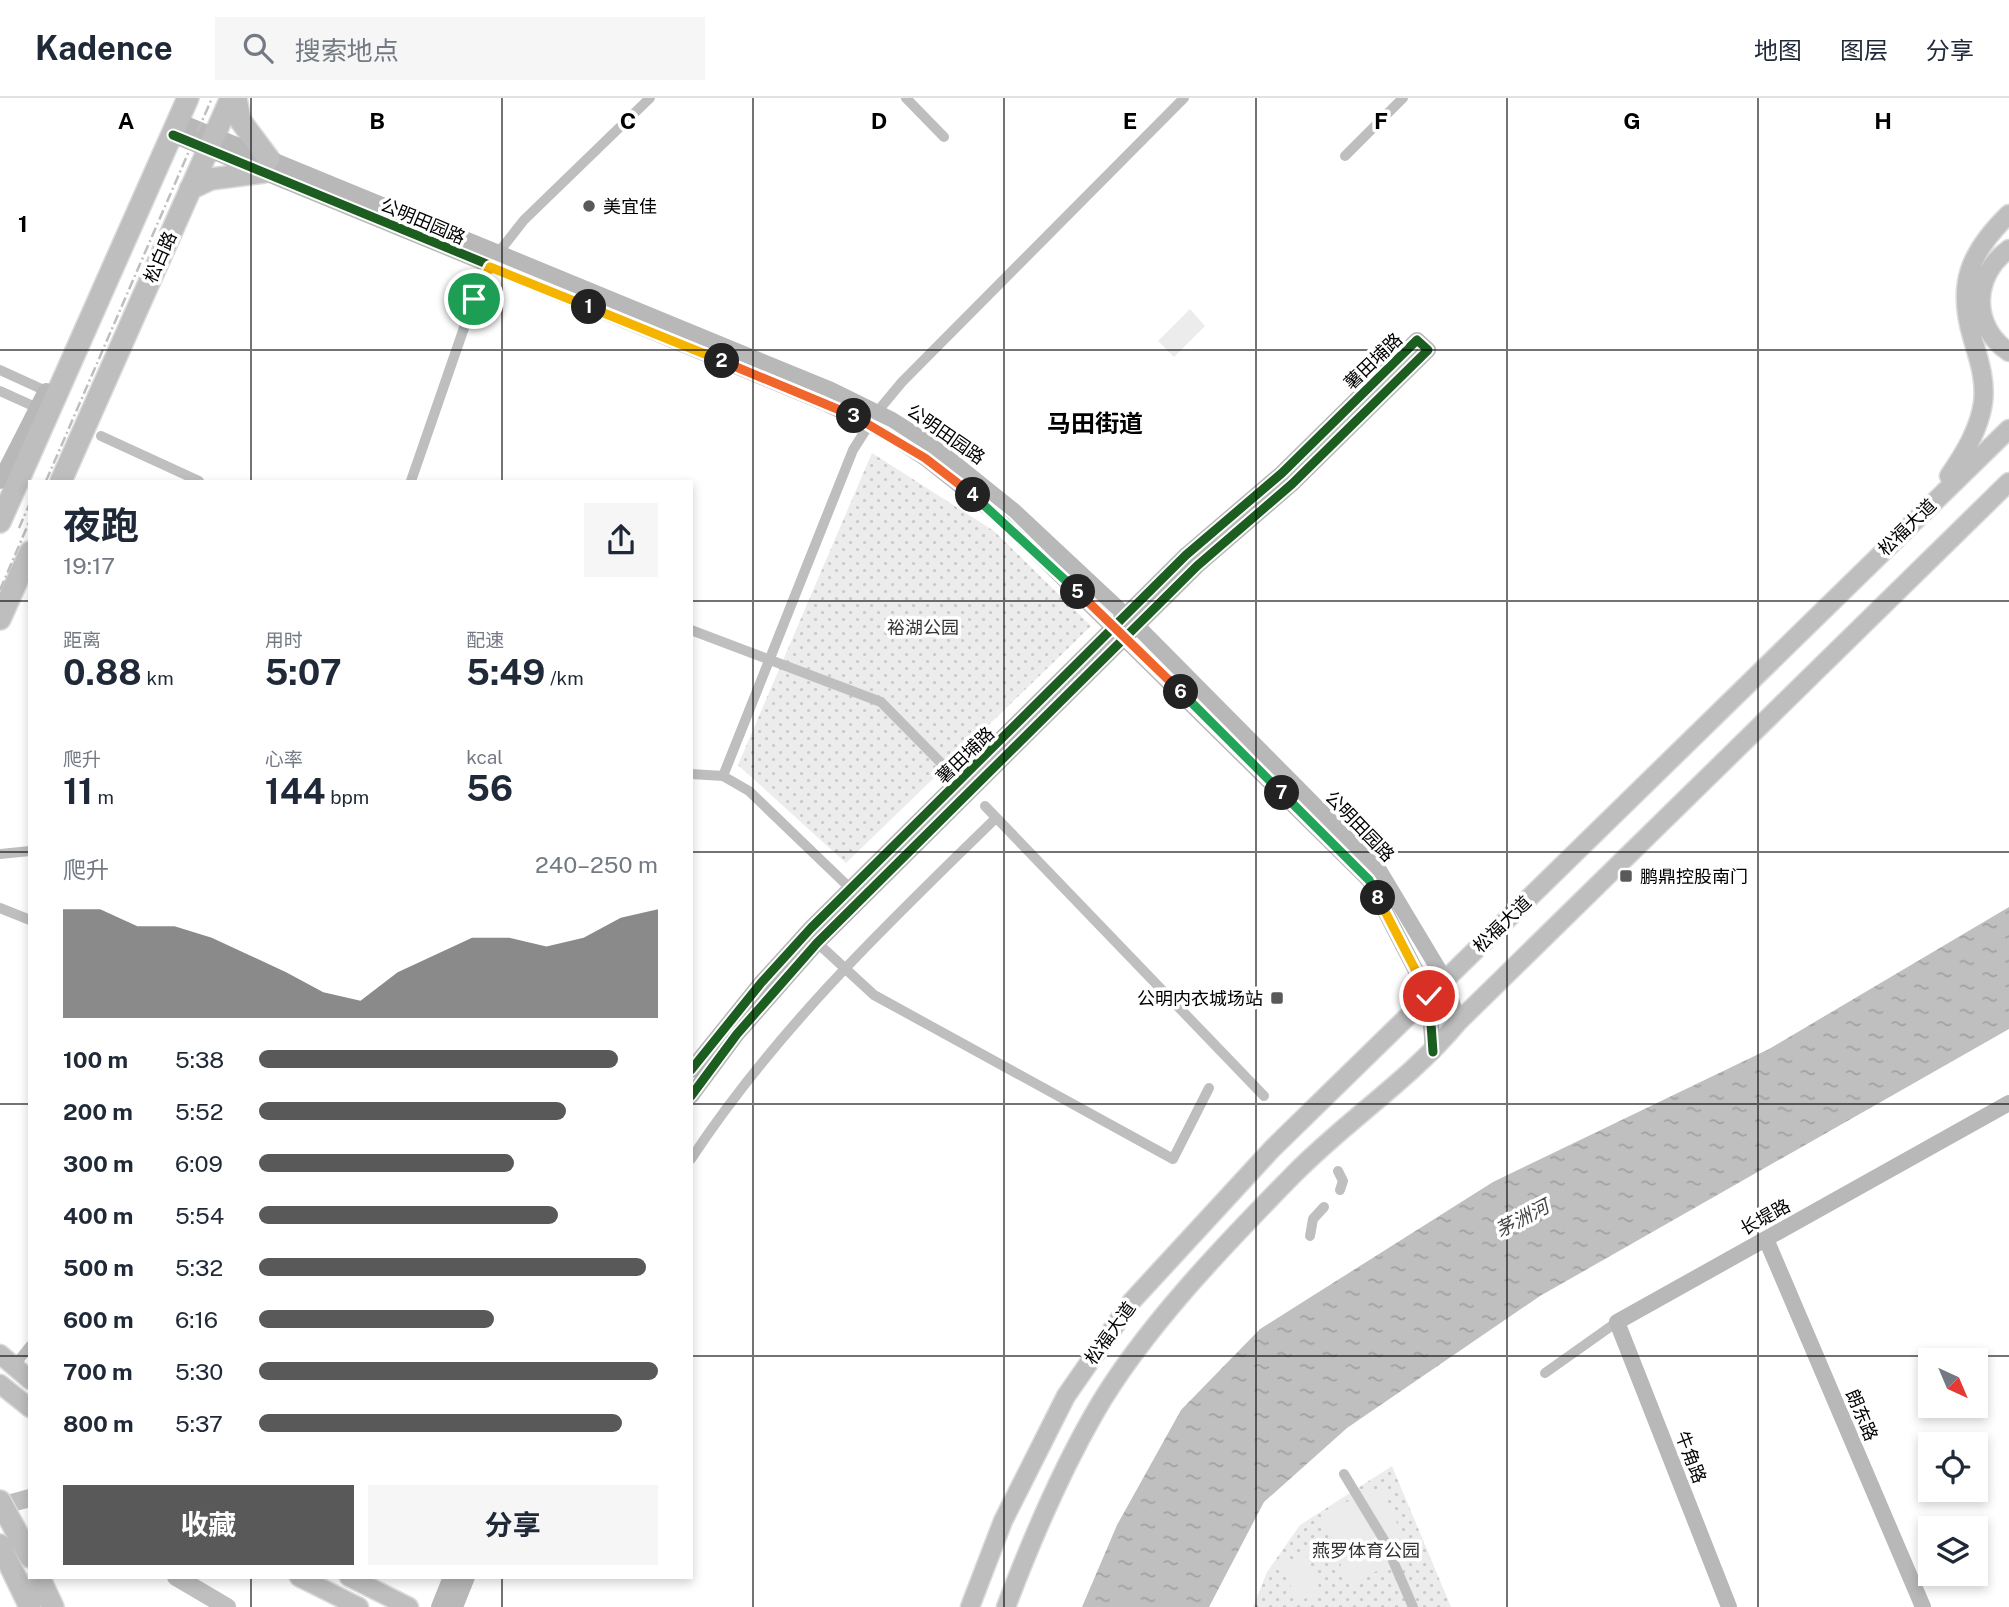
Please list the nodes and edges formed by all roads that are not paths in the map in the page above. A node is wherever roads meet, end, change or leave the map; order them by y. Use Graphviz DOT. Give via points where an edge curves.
graph roads {
  1 [pos="188,98"];
  2 [pos="233,98"];
  3 [pos="650,98"];
  4 [pos="906,98"];
  5 [pos="1184,98"];
  6 [pos="1403,98"];
  7 [pos="176,128"];
  8 [pos="944,137"];
  9 [pos="211,143"];
  10 [pos="1345,156"];
  11 [pos="267,165"];
  12 [pos="190,189"];
  13 [pos="2009,214"];
  14 [pos="2005,250"];
  15 [pos="494,260"];
  16 [pos="2009,352"];
  17 [pos="0,370"];
  18 [pos="53,396"];
  19 [pos="873,418"];
  20 [pos="2009,429"];
  21 [pos="61,480"];
  22 [pos="411,480"];
  23 [pos="0,481"];
  24 [pos="2009,482"];
  25 [pos="1927,507"];
  26 [pos="0,522"];
  27 [pos="28,556"];
  28 [pos="0,619"];
  29 [pos="1126,627"];
  30 [pos="693,774"];
  31 [pos="723,776"];
  32 [pos="28,851"];
  33 [pos="0,854"];
  34 [pos="856,894"];
  35 [pos="0,908"];
  36 [pos="28,919"];
  37 [pos="817,943"];
  38 [pos="1445,981"];
  39 [pos="1429,996"];
  40 [pos="1458,1022"];
  41 [pos="1433,1052"];
  42 [pos="693,1068"];
  43 [pos="1209,1088"];
  44 [pos="693,1093"];
  45 [pos="2009,1103"];
  46 [pos="1766,1239"];
  47 [pos="1617,1322"];
  48 [pos="28,1348"];
  49 [pos="0,1354"];
  50 [pos="14,1366"];
  51 [pos="1545,1373"];
  52 [pos="28,1378"];
  53 [pos="0,1384"];
  54 [pos="28,1406"];
  55 [pos="1344,1474"];
  56 [pos="0,1501"];
  57 [pos="0,1545"];
  58 [pos="28,1553"];
  59 [pos="40,1579"];
  60 [pos="303,1579"];
  61 [pos="353,1579"];
  62 [pos="450,1579"];
  63 [pos="466,1579"];
  64 [pos="30,1607"];
  65 [pos="53,1607"];
  66 [pos="359,1607"];
  67 [pos="409,1607"];
  68 [pos="439,1607"];
  69 [pos="455,1607"];
  70 [pos="970,1607"];
  71 [pos="1006,1607"];
  72 [pos="1413,1607"];
  73 [pos="1729,1607"];
  74 [pos="1923,1607"];
  1 -- 7 [label="highway"];
  2 -- 9 [label="highway, 松白路"];
  2 -- 11 [label="highway" via="240,120"];
  3 -- 15 [label="street" via="524,220"];
  4 -- 8 [label="street"];
  5 -- 19 [label="street" via="902,382"];
  6 -- 10 [label="street"];
  7 -- 9 [label="street, 公明田园路"];
  7 -- 18 [label="highway"];
  9 -- 11 [label="street, 公明田园路"];
  9 -- 12 [label="highway, 松白路"];
  11 -- 12 [label="highway"];
  11 -- 15 [label="street, 公明田园路"];
  12 -- 21 [label="highway, 松白路"];
  13 -- 25 [label="main road" via="1984,239 1967,274 1965,308 1980,363 1983,404 1967,449"];
  14 -- 16 [label="main road" via="1986,274 1980,310 1991,336"];
  15 -- 19 [label="street, 公明田园路" via="831,390"];
  15 -- 22 [label="street" via="474,299"];
  17 -- 18 [label="street"];
  18 -- 23 [label="street"];
  18 -- 26 [label="highway" via="46,422"];
  19 -- 29 [label="street, 公明田园路" via="933,446 976,478"];
  19 -- 31 [label="street" via="853,450"];
  20 -- 25 [label="main road, 松福大道"];
  24 -- 40 [label="main road, 松福大道"];
  25 -- 38 [label="main road, 松福大道"];
  27 -- 28 [label="highway"];
  29 -- 29 [label="street, 薯田埔路" via="1292,484 1427,351 1417,340 1282,473 1186,555"];
  29 -- 34 [label="street, 薯田埔路"];
  29 -- 38 [label="street, 公明田园路" via="1379,870"];
  29 -- 39 [label="street, 公明田园路" via="1369,880"];
  30 -- 31 [label="street"];
  31 -- 34 [label="street" via="749,791"];
  32 -- 33 [label="street"];
  34 -- 37 [label="street, 薯田埔路"];
  35 -- 36 [label="street"];
  37 -- 42 [label="street, 薯田埔路" via="761,983"];
  37 -- 43 [label="street" via="874,995 1172,1159"];
  37 -- 44 [label="street, 薯田埔路"];
  38 -- 39 [label="main road, 松福大道"];
  38 -- 40 [label="street, 公明田园路"];
  39 -- 41 [label="street, 公明田园路"];
  39 -- 70 [label="main road, 松福大道" via="1272,1149 1132,1301 1066,1395 1003,1521"];
  40 -- 41 [label="main road, 松福大道"];
  41 -- 71 [label="main road, 松福大道" via="1296,1172 1158,1322 1095,1413 1034,1535"];
  45 -- 46 [label="street, 长堤路"];
  46 -- 47 [label="street, 长堤路"];
  46 -- 74 [label="street, 朗东路"];
  47 -- 51 [label="street, 长堤路"];
  47 -- 73 [label="street, 牛角路"];
  48 -- 50 [label="street"];
  49 -- 50 [label="main road"];
  50 -- 52 [label="main road"];
  53 -- 54 [label="main road"];
  55 -- 72 [label="street" via="1384,1540"];
  56 -- 58 [label="highway"];
  57 -- 64 [label="highway"];
  59 -- 65 [label="highway"];
  60 -- 66 [label="main road"];
  61 -- 67 [label="main road"];
  62 -- 68 [label="street"];
  63 -- 69 [label="street"];
}
